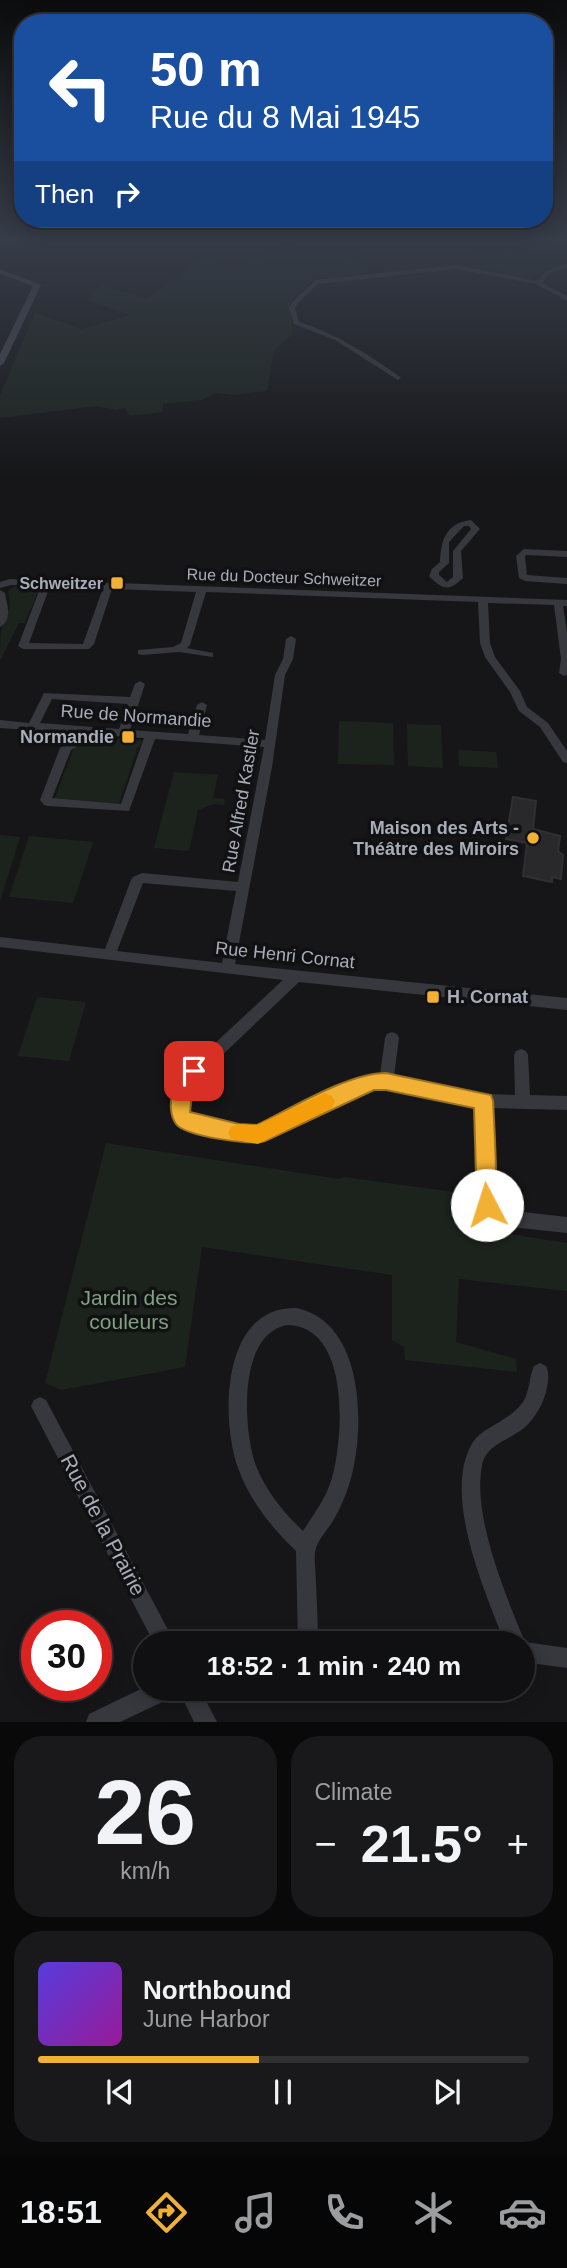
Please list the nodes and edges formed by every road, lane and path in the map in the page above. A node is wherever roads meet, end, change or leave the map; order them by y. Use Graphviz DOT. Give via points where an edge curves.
graph roads {
  1 [pos="21,318"];
  2 [pos="295,318"];
  3 [pos="0,363"];
  4 [pos="398,378"];
  5 [pos="567,554"];
  6 [pos="567,581"];
  7 [pos="0,584"];
  8 [pos="46,584"];
  9 [pos="108,586"];
  10 [pos="447,586"];
  11 [pos="202,589"];
  12 [pos="0,593"];
  13 [pos="447,598"];
  14 [pos="482,600"];
  15 [pos="563,603"];
  16 [pos="0,624"];
  17 [pos="292,639"];
  18 [pos="179,649"];
  19 [pos="142,652"];
  20 [pos="209,655"];
  21 [pos="564,673"];
  22 [pos="140,684"];
  23 [pos="134,701"];
  24 [pos="202,705"];
  25 [pos="0,724"];
  26 [pos="33,726"];
  27 [pos="81,729"];
  28 [pos="124,732"];
  29 [pos="151,734"];
  30 [pos="193,737"];
  31 [pos="269,744"];
  32 [pos="567,759"];
  33 [pos="244,887"];
  34 [pos="0,942"];
  35 [pos="109,956"];
  36 [pos="227,969"];
  37 [pos="296,976"];
  38 [pos="567,1004"];
  39 [pos="392,1038"];
  40 [pos="522,1055"];
  41 [pos="386,1081"];
  42 [pos="484,1101"];
  43 [pos="523,1102"];
  44 [pos="567,1103"];
  45 [pos="567,1225"];
  46 [pos="540,1372"];
  47 [pos="40,1406"];
  48 [pos="306,1547"];
  49 [pos="159,1631"];
  50 [pos="308,1631"];
  51 [pos="510,1631"];
  52 [pos="535,1654"];
  53 [pos="567,1658"];
  54 [pos="140,1701"];
  55 [pos="195,1701"];
  56 [pos="97,1722"];
  57 [pos="206,1722"];
  1 -- 3 [label="street"];
  2 -- 4 [label="street" via="296,323 359,350"];
  5 -- 6 [label="street" via="520,555 525,578"];
  7 -- 8 [label="street, Rue du Docteur Schweitzer"];
  8 -- 9 [label="street, Rue du Docteur Schweitzer"];
  8 -- 9 [label="street" via="23,646 85,647"];
  9 -- 11 [label="street, Rue du Docteur Schweitzer"];
  10 -- 10 [label="street" via="458,578 457,551 476,529 471,523 461,524 445,541 444,563 434,576"];
  10 -- 13 [label="street"];
  11 -- 13 [label="street, Rue du Docteur Schweitzer"];
  11 -- 18 [label="street" via="185,645"];
  12 -- 16 [label="street" via="4,603"];
  13 -- 14 [label="street, Rue du Docteur Schweitzer"];
  14 -- 15 [label="street, Rue du Docteur Schweitzer"];
  14 -- 32 [label="street" via="490,657 523,709 548,729"];
  15 -- 21 [label="street"];
  17 -- 31 [label="street, Rue Alfred Kastler" via="280,675"];
  18 -- 19 [label="street"];
  18 -- 20 [label="street"];
  22 -- 23 [label="street"];
  23 -- 26 [label="street" via="48,695"];
  23 -- 28 [label="street"];
  24 -- 30 [label="street"];
  25 -- 26 [label="street, Rue de Normandie"];
  26 -- 27 [label="street, Rue de Normandie"];
  27 -- 28 [label="street, Rue de Normandie"];
  27 -- 29 [label="street" via="76,742 66,748 48,802 125,808"];
  28 -- 29 [label="street, Rue de Normandie"];
  29 -- 30 [label="street, Rue de Normandie"];
  30 -- 31 [label="street, Rue de Normandie"];
  31 -- 33 [label="street, Rue Alfred Kastler"];
  33 -- 35 [label="street" via="136,880"];
  33 -- 36 [label="street, Rue Alfred Kastler"];
  34 -- 35 [label="street, Rue Henri Cornat"];
  35 -- 36 [label="street, Rue Henri Cornat"];
  36 -- 37 [label="street, Rue Henri Cornat"];
  37 -- 38 [label="street, Rue Henri Cornat"];
  37 -- 41 [label="street" via="188,1077 181,1100 183,1118 189,1123 258,1135 362,1084"];
  39 -- 41 [label="street"];
  40 -- 43 [label="street"];
  41 -- 42 [label="street"];
  42 -- 43 [label="street"];
  42 -- 45 [label="street" via="487,1205 501,1218"];
  43 -- 44 [label="street"];
  46 -- 51 [label="street" via="531,1409 479,1448 472,1462 479,1536"];
  47 -- 49 [label="street, Rue de la Prairie"];
  48 -- 48 [label="street" via="342,1479 349,1402 345,1377 327,1336 303,1317 287,1316 259,1329 249,1346 238,1415 243,1454 257,1492 268,1510"];
  48 -- 50 [label="street"];
  52 -- 53 [label="street"];
  54 -- 56 [label="street"];
  55 -- 57 [label="street"];
}
